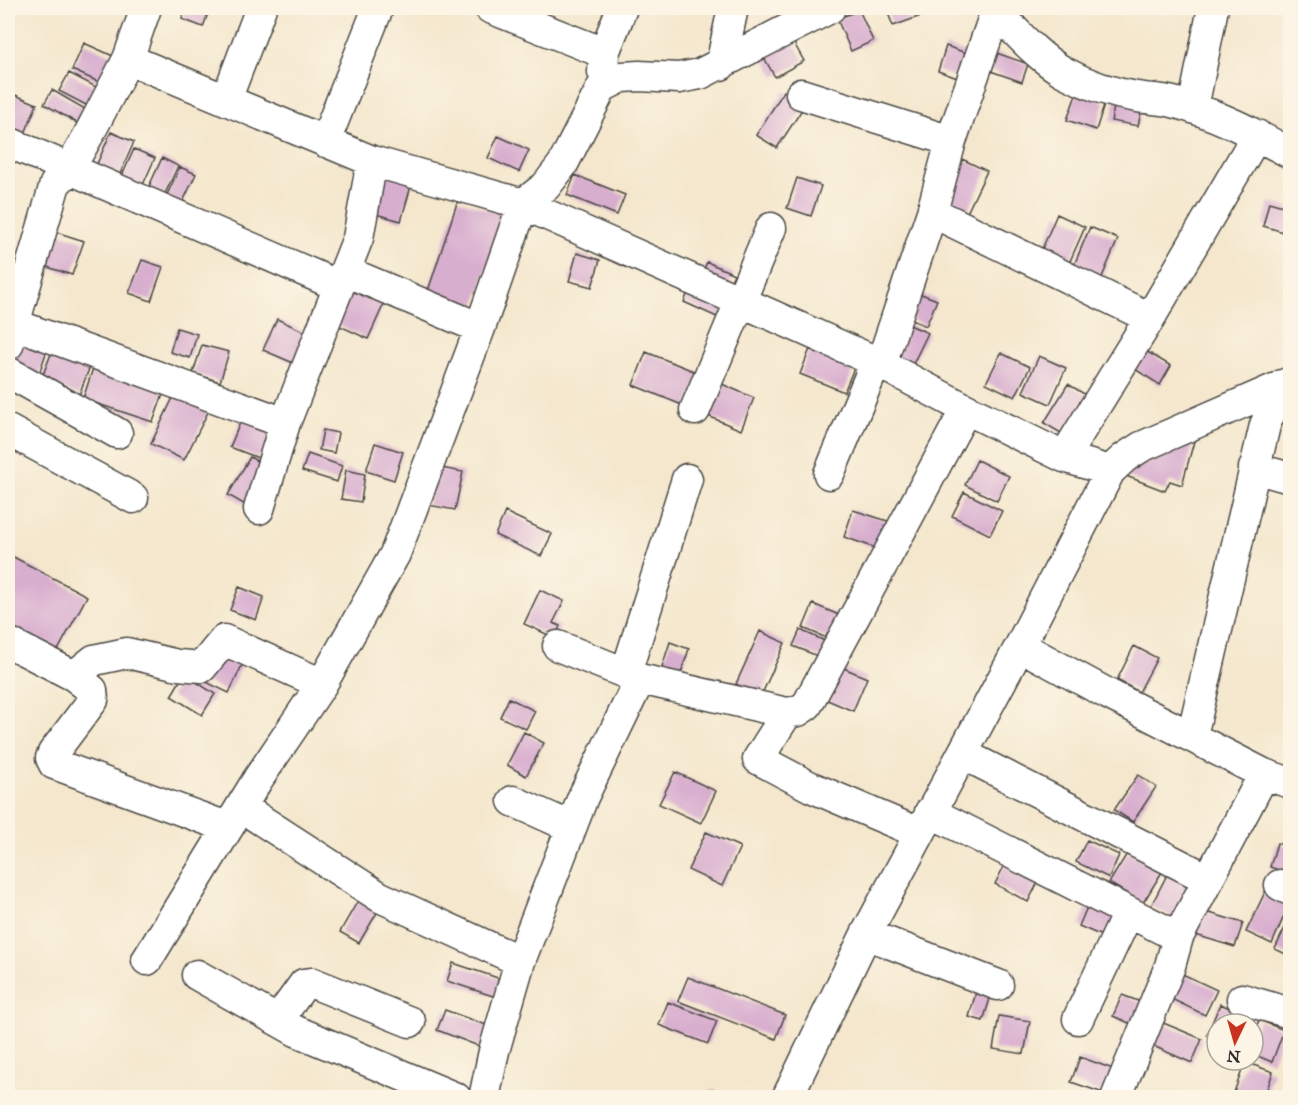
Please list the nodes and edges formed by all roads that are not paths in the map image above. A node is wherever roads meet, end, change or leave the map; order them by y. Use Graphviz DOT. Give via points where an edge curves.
graph roads {
  1 [pos="146,8"];
  2 [pos="261,8"];
  3 [pos="378,8"];
  4 [pos="490,8"];
  5 [pos="622,8"];
  6 [pos="733,8"];
  7 [pos="830,8"];
  8 [pos="1213,8"];
  9 [pos="994,9"];
  10 [pos="604,53"];
  11 [pos="128,58"];
  12 [pos="721,65"];
  13 [pos="602,87"];
  14 [pos="801,94"];
  15 [pos="226,100"];
  16 [pos="1194,108"];
  17 [pos="1257,135"];
  18 [pos="951,141"];
  19 [pos="8,142"];
  20 [pos="325,142"];
  21 [pos="1290,153"];
  22 [pos="372,161"];
  23 [pos="70,168"];
  24 [pos="523,204"];
  25 [pos="932,213"];
  26 [pos="771,228"];
  27 [pos="342,279"];
  28 [pos="740,300"];
  29 [pos="1150,318"];
  30 [pos="480,328"];
  31 [pos="11,334"];
  32 [pos="878,363"];
  33 [pos="8,372"];
  34 [pos="1286,384"];
  35 [pos="966,409"];
  36 [pos="695,410"];
  37 [pos="285,423"];
  38 [pos="8,430"];
  39 [pos="117,433"];
  40 [pos="1064,457"];
  41 [pos="1254,468"];
  42 [pos="1110,471"];
  43 [pos="829,474"];
  44 [pos="1290,478"];
  45 [pos="687,479"];
  46 [pos="133,498"];
  47 [pos="259,509"];
  48 [pos="8,642"];
  49 [pos="558,646"];
  50 [pos="1020,646"];
  51 [pos="74,676"];
  52 [pos="633,676"];
  53 [pos="322,684"];
  54 [pos="787,713"];
  55 [pos="1192,736"];
  56 [pos="963,754"];
  57 [pos="1277,778"];
  58 [pos="513,801"];
  59 [pos="234,817"];
  60 [pos="924,822"];
  61 [pos="570,827"];
  62 [pos="1208,879"];
  63 [pos="1128,913"];
  64 [pos="866,934"];
  65 [pos="1178,937"];
  66 [pos="147,960"];
  67 [pos="520,961"];
  68 [pos="197,975"];
  69 [pos="998,985"];
  70 [pos="1242,999"];
  71 [pos="1290,1013"];
  72 [pos="1078,1019"];
  73 [pos="278,1020"];
  74 [pos="410,1022"];
  75 [pos="456,1098"];
  76 [pos="484,1098"];
  77 [pos="788,1098"];
  78 [pos="1116,1098"];
  1 -- 11 [label="street"];
  2 -- 15 [label="street"];
  3 -- 20 [label="street"];
  4 -- 10 [label="street"];
  5 -- 10 [label="street"];
  6 -- 12 [label="street"];
  7 -- 12 [label="street"];
  8 -- 16 [label="street"];
  9 -- 16 [label="street" via="1045,60 1066,73 1094,86"];
  9 -- 18 [label="street"];
  10 -- 13 [label="street"];
  11 -- 15 [label="street"];
  11 -- 23 [label="street"];
  12 -- 13 [label="street" via="679,78 622,77"];
  13 -- 24 [label="street" via="563,164 546,186"];
  14 -- 18 [label="street"];
  15 -- 20 [label="street"];
  16 -- 17 [label="street"];
  17 -- 21 [label="street"];
  17 -- 29 [label="street"];
  18 -- 25 [label="street"];
  19 -- 23 [label="street"];
  20 -- 22 [label="street"];
  22 -- 24 [label="street"];
  22 -- 27 [label="street" via="358,238"];
  23 -- 27 [label="street"];
  23 -- 31 [label="street" via="55,184"];
  24 -- 28 [label="street"];
  24 -- 30 [label="street"];
  25 -- 29 [label="street"];
  25 -- 32 [label="street"];
  26 -- 28 [label="street"];
  27 -- 30 [label="street"];
  27 -- 37 [label="street"];
  28 -- 32 [label="street"];
  28 -- 36 [label="street"];
  29 -- 40 [label="street"];
  30 -- 53 [label="street" via="394,554"];
  31 -- 37 [label="street"];
  32 -- 35 [label="street"];
  32 -- 43 [label="street"];
  33 -- 39 [label="street"];
  34 -- 41 [label="street" via="1265,425"];
  34 -- 42 [label="street" via="1141,447"];
  35 -- 40 [label="street"];
  35 -- 54 [label="street" via="807,705"];
  37 -- 47 [label="street"];
  38 -- 46 [label="street"];
  40 -- 42 [label="street"];
  41 -- 44 [label="street"];
  41 -- 55 [label="street"];
  42 -- 50 [label="street"];
  45 -- 52 [label="street"];
  48 -- 51 [label="street"];
  49 -- 52 [label="street"];
  50 -- 55 [label="street"];
  50 -- 56 [label="street"];
  51 -- 53 [label="street" via="94,660 128,653 202,668 224,640"];
  51 -- 59 [label="street" via="92,690 93,700 53,753 54,764"];
  52 -- 54 [label="street"];
  52 -- 61 [label="street"];
  53 -- 59 [label="street"];
  54 -- 60 [label="street" via="758,759 811,787"];
  55 -- 57 [label="street"];
  56 -- 60 [label="street"];
  56 -- 62 [label="street"];
  57 -- 62 [label="street"];
  58 -- 61 [label="street"];
  59 -- 66 [label="street"];
  59 -- 67 [label="street" via="380,897"];
  60 -- 63 [label="street"];
  60 -- 64 [label="street"];
  61 -- 67 [label="street"];
  62 -- 65 [label="street"];
  63 -- 65 [label="street"];
  63 -- 72 [label="street"];
  64 -- 69 [label="street"];
  64 -- 77 [label="street"];
  65 -- 78 [label="street"];
  67 -- 76 [label="street"];
  68 -- 73 [label="street"];
  70 -- 71 [label="street"];
  73 -- 74 [label="street" via="304,984 313,983"];
  73 -- 75 [label="street"];
}
